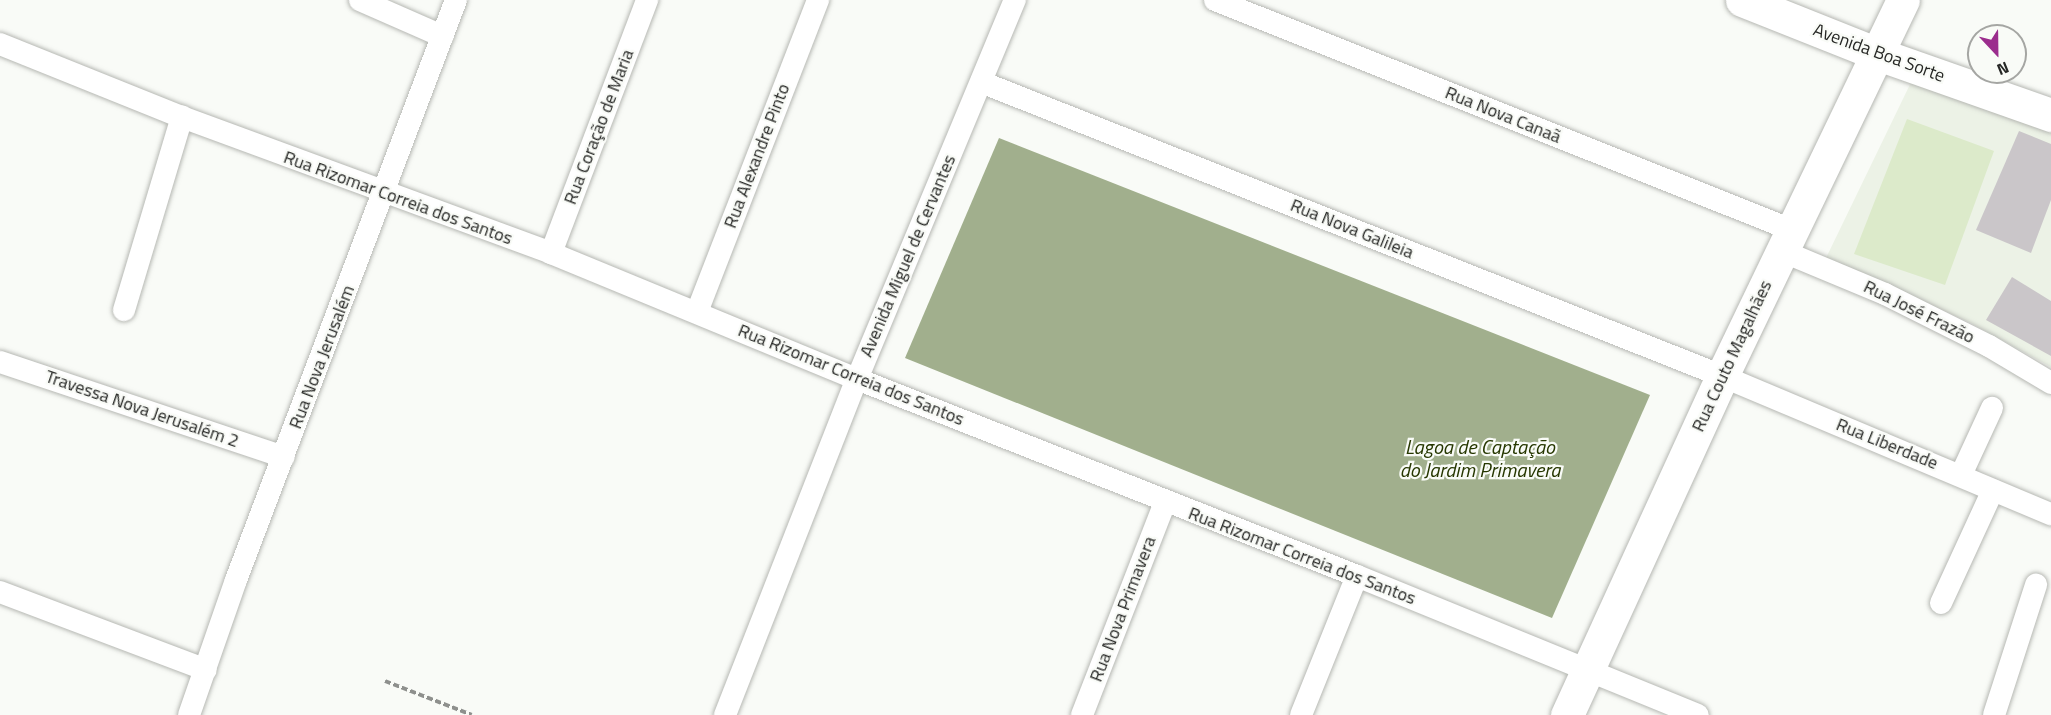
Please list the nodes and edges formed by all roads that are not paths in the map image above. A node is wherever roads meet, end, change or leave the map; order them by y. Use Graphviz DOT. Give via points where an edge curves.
graph roads {
  1 [pos="360,0"];
  2 [pos="456,0"];
  3 [pos="647,0"];
  4 [pos="818,0"];
  5 [pos="1015,0"];
  6 [pos="1215,0"];
  7 [pos="1742,0"];
  8 [pos="1903,0"];
  9 [pos="442,36"];
  10 [pos="0,44"];
  11 [pos="1875,53"];
  12 [pos="981,82"];
  13 [pos="2051,115"];
  14 [pos="182,117"];
  15 [pos="384,193"];
  16 [pos="1787,241"];
  17 [pos="551,253"];
  18 [pos="124,310"];
  19 [pos="697,312"];
  20 [pos="0,362"];
  21 [pos="1722,376"];
  22 [pos="856,379"];
  23 [pos="2051,383"];
  24 [pos="1992,408"];
  25 [pos="284,457"];
  26 [pos="1961,475"];
  27 [pos="1993,490"];
  28 [pos="1165,502"];
  29 [pos="2051,514"];
  30 [pos="1357,576"];
  31 [pos="2036,585"];
  32 [pos="0,592"];
  33 [pos="1941,603"];
  34 [pos="206,670"];
  35 [pos="1588,671"];
  36 [pos="197,713"];
  37 [pos="725,715"];
  38 [pos="1082,715"];
  39 [pos="1301,715"];
  40 [pos="1567,715"];
  41 [pos="1698,715"];
  42 [pos="1994,715"];
  1 -- 9 [label="street"];
  2 -- 9 [label="street, Rua Nova Jerusalém"];
  3 -- 17 [label="street, Rua Coração de Maria"];
  4 -- 19 [label="street, Rua Alexandre Pinto"];
  5 -- 12 [label="street, Avenida Miguel de Cervantes"];
  6 -- 16 [label="street, Rua Nova Canaã"];
  7 -- 11 [label="street, Avenida Boa Sorte"];
  8 -- 11 [label="street, Rua Couto Magalhães"];
  9 -- 15 [label="street, Rua Nova Jerusalém"];
  10 -- 14 [label="street, Rua Rizomar Correia dos Santos"];
  11 -- 13 [label="street, Avenida Boa Sorte"];
  11 -- 16 [label="street, Rua Couto Magalhães"];
  12 -- 21 [label="street, Rua Nova Galileia"];
  12 -- 22 [label="street, Avenida Miguel de Cervantes"];
  14 -- 15 [label="street, Rua Rizomar Correia dos Santos"];
  14 -- 18 [label="street"];
  15 -- 17 [label="street, Rua Rizomar Correia dos Santos"];
  15 -- 25 [label="street, Rua Nova Jerusalém"];
  16 -- 21 [label="street, Rua Couto Magalhães"];
  16 -- 23 [label="street, Rua José Frazão" via="1989,346"];
  17 -- 19 [label="street, Rua Rizomar Correia dos Santos"];
  19 -- 22 [label="street, Rua Rizomar Correia dos Santos"];
  20 -- 25 [label="street, Travessa Nova Jerusalém 2"];
  21 -- 26 [label="street, Rua Liberdade"];
  21 -- 35 [label="street, Rua Couto Magalhães"];
  22 -- 28 [label="street, Rua Rizomar Correia dos Santos"];
  22 -- 37 [label="street, Avenida Miguel de Cervantes"];
  24 -- 26 [label="street"];
  25 -- 34 [label="street, Rua Nova Jerusalém"];
  26 -- 27 [label="street, Rua Liberdade"];
  27 -- 29 [label="street, Rua Liberdade"];
  27 -- 33 [label="street"];
  28 -- 30 [label="street, Rua Rizomar Correia dos Santos"];
  28 -- 38 [label="street, Rua Nova Primavera"];
  30 -- 35 [label="street, Rua Rizomar Correia dos Santos"];
  30 -- 39 [label="street"];
  31 -- 42 [label="street"];
  32 -- 34 [label="street"];
  34 -- 36 [label="street, Rua Nova Jerusalém"];
  35 -- 40 [label="street, Rua Couto Magalhães"];
  35 -- 41 [label="street, Rua Rizomar Correia dos Santos"];
}
